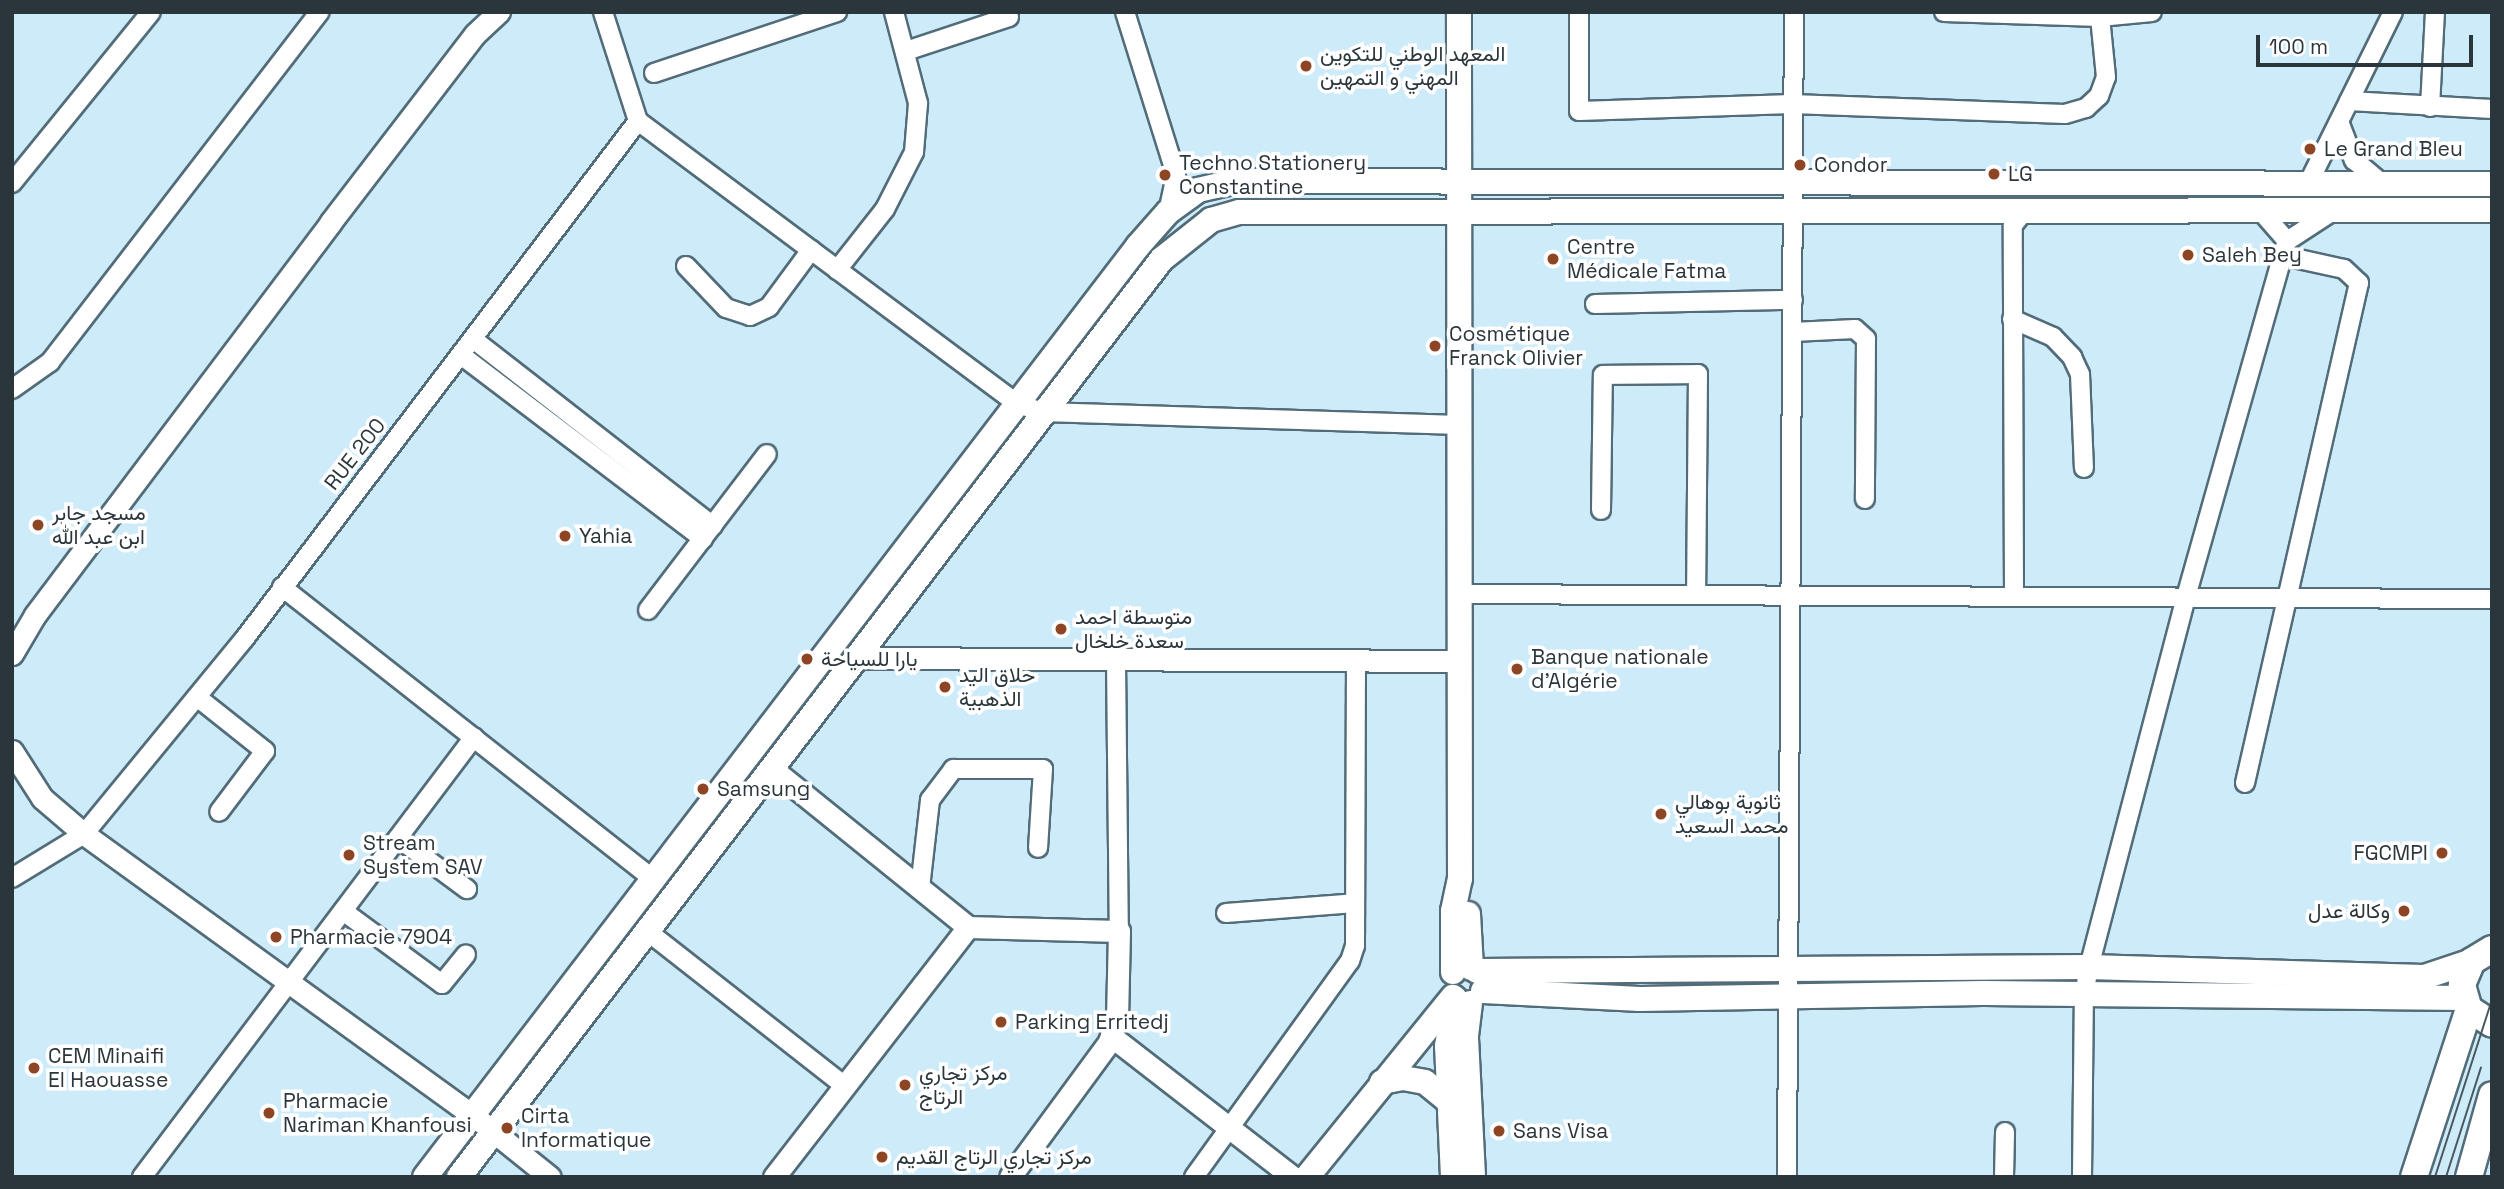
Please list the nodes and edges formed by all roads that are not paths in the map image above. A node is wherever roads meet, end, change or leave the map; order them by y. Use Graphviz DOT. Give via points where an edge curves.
graph roads {
  1 [pos="151,12"];
  2 [pos="320,12"];
  3 [pos="499,12"];
  4 [pos="603,12"];
  5 [pos="837,12"];
  6 [pos="894,12"];
  7 [pos="1007,12"];
  8 [pos="1125,12"];
  9 [pos="1459,12"];
  10 [pos="1579,12"];
  11 [pos="1794,12"];
  12 [pos="1944,12"];
  13 [pos="2152,12"];
  14 [pos="2393,12"];
  15 [pos="2435,12"];
  16 [pos="2100,17"];
  17 [pos="906,51"];
  18 [pos="654,73"];
  19 [pos="2349,101"];
  20 [pos="1792,104"];
  21 [pos="2430,107"];
  22 [pos="2492,109"];
  23 [pos="638,121"];
  24 [pos="2340,124"];
  25 [pos="1176,175"];
  26 [pos="1458,181"];
  27 [pos="12,183"];
  28 [pos="1793,184"];
  29 [pos="2308,184"];
  30 [pos="2383,184"];
  31 [pos="2492,184"];
  32 [pos="1211,187"];
  33 [pos="2260,210"];
  34 [pos="2492,210"];
  35 [pos="1460,211"];
  36 [pos="1792,211"];
  37 [pos="1168,212"];
  38 [pos="2330,213"];
  39 [pos="2011,215"];
  40 [pos="2286,248"];
  41 [pos="811,250"];
  42 [pos="686,266"];
  43 [pos="837,270"];
  44 [pos="1793,300"];
  45 [pos="1595,304"];
  46 [pos="2012,319"];
  47 [pos="1793,332"];
  48 [pos="473,339"];
  49 [pos="461,355"];
  50 [pos="12,389"];
  51 [pos="1017,404"];
  52 [pos="1044,412"];
  53 [pos="1460,425"];
  54 [pos="768,454"];
  55 [pos="2084,468"];
  56 [pos="1865,499"];
  57 [pos="1601,510"];
  58 [pos="708,532"];
  59 [pos="282,587"];
  60 [pos="1696,593"];
  61 [pos="1789,593"];
  62 [pos="1458,594"];
  63 [pos="2014,594"];
  64 [pos="2186,597"];
  65 [pos="2286,598"];
  66 [pos="2492,599"];
  67 [pos="648,610"];
  68 [pos="12,654"];
  69 [pos="855,658"];
  70 [pos="1116,660"];
  71 [pos="1459,661"];
  72 [pos="1356,662"];
  73 [pos="197,696"];
  74 [pos="474,737"];
  75 [pos="12,751"];
  76 [pos="771,768"];
  77 [pos="2245,783"];
  78 [pos="219,812"];
  79 [pos="84,834"];
  80 [pos="398,838"];
  81 [pos="1038,848"];
  82 [pos="12,878"];
  83 [pos="655,880"];
  84 [pos="920,888"];
  85 [pos="467,889"];
  86 [pos="1355,903"];
  87 [pos="343,911"];
  88 [pos="1226,913"];
  89 [pos="968,927"];
  90 [pos="647,930"];
  91 [pos="1119,931"];
  92 [pos="2484,950"];
  93 [pos="466,954"];
  94 [pos="2089,967"];
  95 [pos="1786,970"];
  96 [pos="288,982"];
  97 [pos="1466,986"];
  98 [pos="2084,995"];
  99 [pos="1786,999"];
  100 [pos="2466,1003"];
  101 [pos="2492,1024"];
  102 [pos="1111,1036"];
  103 [pos="1382,1082"];
  104 [pos="845,1086"];
  105 [pos="2492,1095"];
  106 [pos="1450,1102"];
  107 [pos="474,1116"];
  108 [pos="1231,1129"];
  109 [pos="493,1131"];
  110 [pos="2005,1132"];
  111 [pos="142,1177"];
  112 [pos="425,1177"];
  113 [pos="459,1177"];
  114 [pos="550,1177"];
  115 [pos="774,1177"];
  116 [pos="1010,1177"];
  117 [pos="1194,1177"];
  118 [pos="1293,1177"];
  119 [pos="1307,1177"];
  120 [pos="1453,1177"];
  121 [pos="1474,1177"];
  122 [pos="1787,1177"];
  123 [pos="2004,1177"];
  124 [pos="2082,1177"];
  125 [pos="2414,1177"];
  126 [pos="2469,1177"];
  1 -- 27 [label="street"];
  2 -- 50 [label="street" via="50,362"];
  3 -- 68 [label="street" via="475,34 338,213 35,615"];
  4 -- 23 [label="street"];
  5 -- 18 [label="street"];
  6 -- 17 [label="street"];
  7 -- 17 [label="street" via="1009,17"];
  8 -- 25 [label="street"];
  9 -- 26 [label="main road"];
  10 -- 20 [label="street" via="1579,111"];
  11 -- 20 [label="street"];
  12 -- 16 [label="street"];
  13 -- 16 [label="street"];
  14 -- 19 [label="street"];
  15 -- 21 [label="street"];
  16 -- 20 [label="street" via="2106,77 2099,96 2086,108 2065,114"];
  17 -- 43 [label="street" via="918,103 914,152 896,192"];
  19 -- 21 [label="street"];
  19 -- 24 [label="street"];
  20 -- 28 [label="street"];
  21 -- 22 [label="street"];
  23 -- 41 [label="street"];
  23 -- 48 [label="street, RUE 200"];
  24 -- 29 [label="street"];
  24 -- 30 [label="street" via="2354,160"];
  25 -- 32 [label="street"];
  25 -- 37 [label="street"];
  26 -- 28 [label="main road"];
  26 -- 32 [label="main road" via="1236,181"];
  26 -- 35 [label="main road"];
  28 -- 29 [label="main road"];
  28 -- 36 [label="street"];
  29 -- 30 [label="main road"];
  30 -- 31 [label="main road"];
  32 -- 37 [label="main road" via="1198,190"];
  33 -- 38 [label="main road"];
  33 -- 39 [label="main road"];
  33 -- 40 [label="street"];
  34 -- 38 [label="main road"];
  35 -- 36 [label="main road"];
  35 -- 52 [label="main road" via="1239,212 1211,220 1162,259"];
  35 -- 53 [label="main road"];
  36 -- 39 [label="main road"];
  36 -- 44 [label="street"];
  37 -- 51 [label="main road"];
  38 -- 40 [label="street"];
  39 -- 46 [label="street"];
  40 -- 64 [label="street"];
  40 -- 65 [label="street" via="2344,269 2359,283"];
  41 -- 42 [label="street" via="769,307 750,316 726,308"];
  41 -- 43 [label="street"];
  43 -- 51 [label="street"];
  44 -- 45 [label="street"];
  44 -- 47 [label="street"];
  46 -- 55 [label="street" via="2043,331 2072,357 2080,374"];
  46 -- 63 [label="street"];
  47 -- 56 [label="street" via="1855,329 1866,339"];
  47 -- 61 [label="street"];
  48 -- 49 [label="street, RUE 200"];
  48 -- 58 [label="street"];
  49 -- 58 [label="street"];
  49 -- 59 [label="street, RUE 200"];
  51 -- 52 [label="street"];
  51 -- 83 [label="main road"];
  52 -- 53 [label="street"];
  52 -- 69 [label="main road"];
  53 -- 62 [label="main road"];
  54 -- 58 [label="street"];
  57 -- 60 [label="street" via="1603,375 1698,374"];
  58 -- 67 [label="street"];
  59 -- 73 [label="street, RUE 200"];
  59 -- 74 [label="street"];
  60 -- 61 [label="street"];
  60 -- 62 [label="street"];
  61 -- 63 [label="street"];
  61 -- 95 [label="street"];
  62 -- 71 [label="main road"];
  63 -- 64 [label="street"];
  64 -- 65 [label="street"];
  64 -- 94 [label="street"];
  65 -- 66 [label="street"];
  65 -- 77 [label="street"];
  69 -- 70 [label="street"];
  69 -- 76 [label="main road"];
  70 -- 72 [label="street"];
  70 -- 91 [label="street"];
  71 -- 72 [label="street"];
  71 -- 97 [label="main road" via="1460,879 1453,911"];
  72 -- 86 [label="street"];
  73 -- 78 [label="street" via="265,751"];
  73 -- 79 [label="street, RUE 200"];
  74 -- 80 [label="street"];
  74 -- 83 [label="street"];
  75 -- 79 [label="street" via="42,798"];
  76 -- 84 [label="street"];
  76 -- 90 [label="main road"];
  79 -- 82 [label="street, RUE 200"];
  79 -- 96 [label="street"];
  80 -- 85 [label="street"];
  80 -- 87 [label="street"];
  81 -- 84 [label="street" via="1044,769 953,769 930,800"];
  83 -- 107 [label="main road"];
  84 -- 89 [label="street"];
  86 -- 88 [label="street"];
  86 -- 108 [label="street" via="1350,961"];
  87 -- 93 [label="street" via="442,984"];
  87 -- 96 [label="street"];
  89 -- 91 [label="street"];
  89 -- 104 [label="street"];
  90 -- 104 [label="street"];
  90 -- 109 [label="main road"];
  91 -- 102 [label="street" via="1117,1017"];
  92 -- 94 [label="main road" via="2424,977"];
  92 -- 100 [label="main road" via="2462,985"];
  94 -- 95 [label="main road"];
  94 -- 98 [label="street"];
  95 -- 97 [label="main road"];
  95 -- 99 [label="street"];
  96 -- 107 [label="street"];
  96 -- 111 [label="street"];
  97 -- 99 [label="main road" via="1640,999"];
  97 -- 103 [label="main road"];
  97 -- 106 [label="main road" via="1447,1038"];
  97 -- 121 [label="main road"];
  98 -- 99 [label="main road"];
  98 -- 100 [label="main road"];
  98 -- 124 [label="street"];
  99 -- 122 [label="street"];
  100 -- 101 [label="main road"];
  100 -- 125 [label="main road"];
  102 -- 108 [label="street"];
  102 -- 116 [label="street" via="1102,1055"];
  103 -- 106 [label="main road" via="1414,1079 1434,1087"];
  103 -- 119 [label="main road"];
  104 -- 115 [label="street"];
  105 -- 126 [label="main road"];
  106 -- 120 [label="main road"];
  107 -- 109 [label="street"];
  107 -- 112 [label="main road"];
  108 -- 117 [label="street"];
  108 -- 118 [label="street"];
  109 -- 113 [label="main road"];
  109 -- 114 [label="street"];
  110 -- 123 [label="street"];
}
